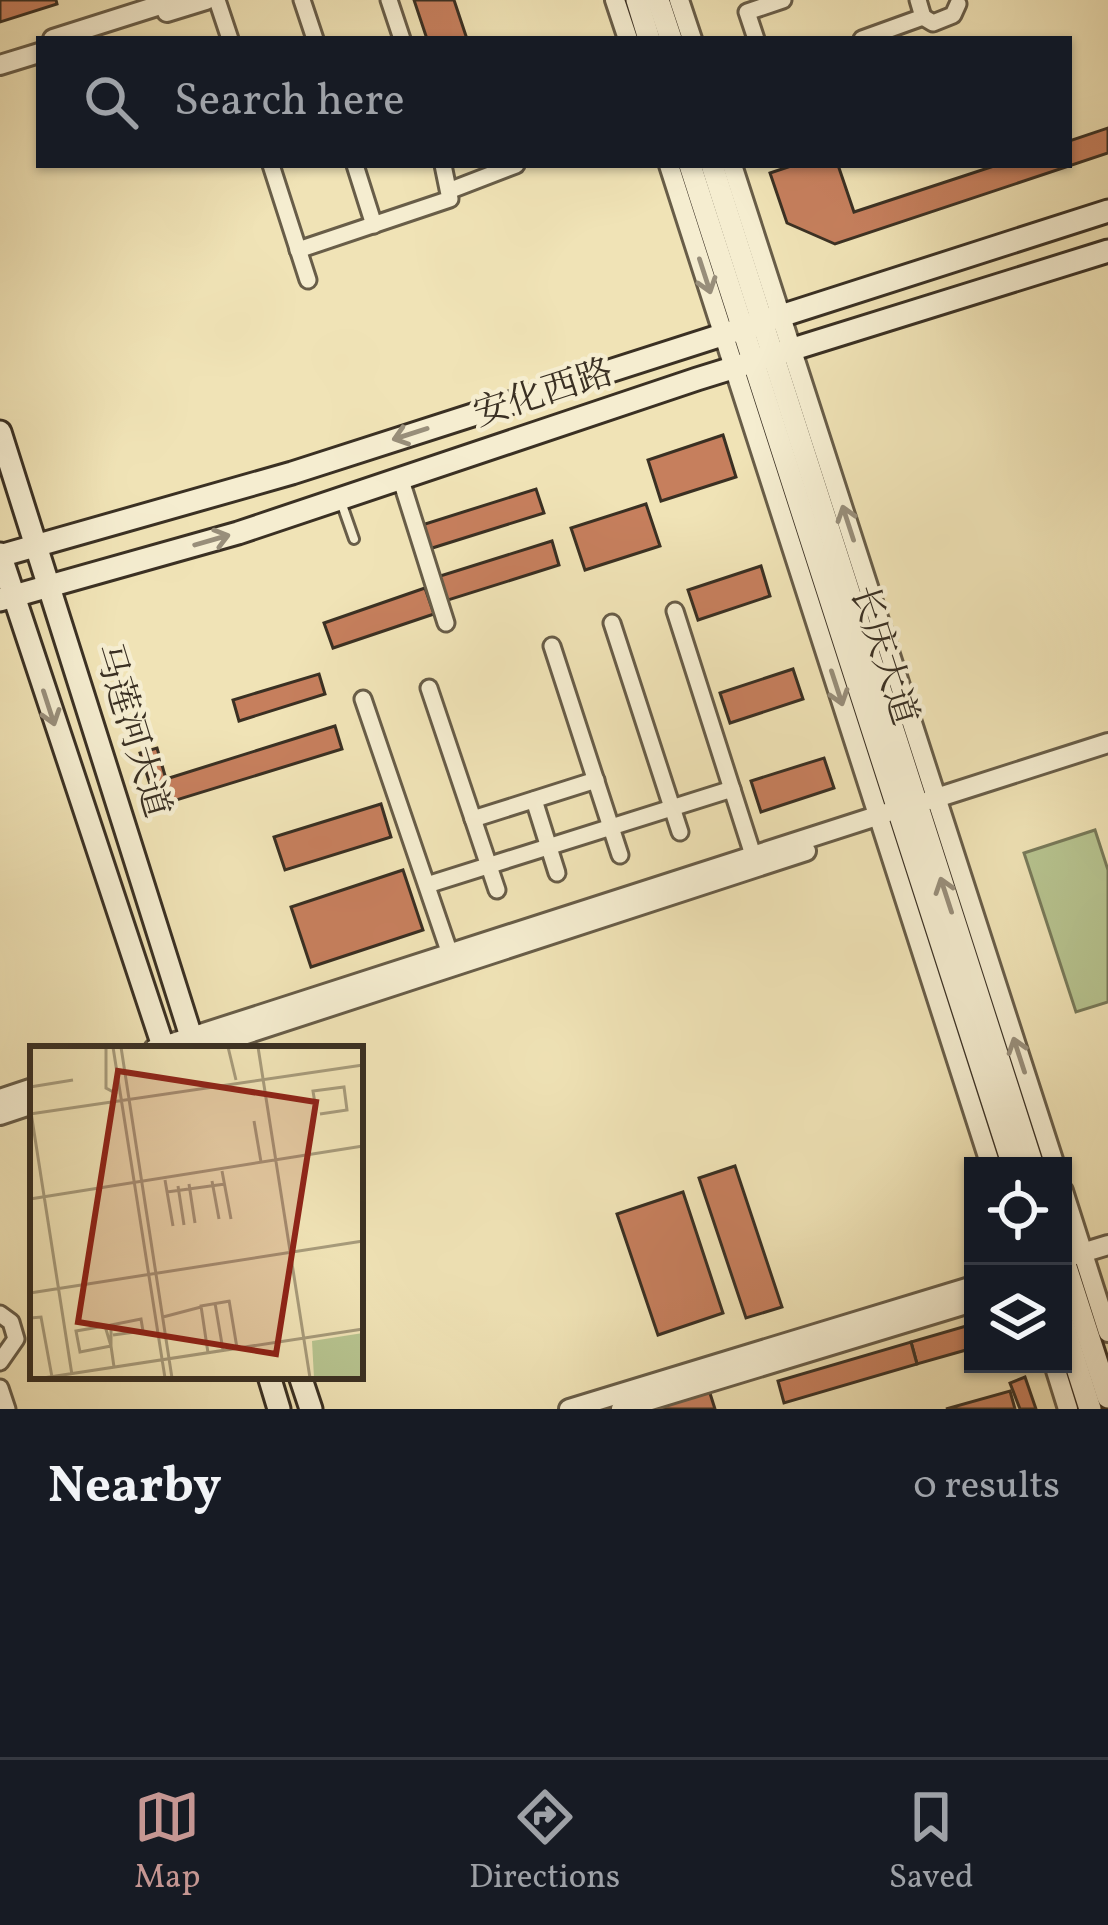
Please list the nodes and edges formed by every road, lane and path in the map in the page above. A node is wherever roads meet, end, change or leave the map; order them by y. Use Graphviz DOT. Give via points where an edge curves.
graph roads {
  1 [pos="176,0"];
  2 [pos="206,0"];
  3 [pos="217,0"];
  4 [pos="302,0"];
  5 [pos="389,0"];
  6 [pos="615,0"];
  7 [pos="637,0"];
  8 [pos="658,0"];
  9 [pos="679,0"];
  10 [pos="783,0"];
  11 [pos="918,0"];
  12 [pos="961,1"];
  13 [pos="152,3"];
  14 [pos="923,17"];
  15 [pos="61,36"];
  16 [pos="92,36"];
  17 [pos="229,36"];
  18 [pos="314,36"];
  19 [pos="401,36"];
  20 [pos="627,36"];
  21 [pos="649,36"];
  22 [pos="670,36"];
  23 [pos="691,36"];
  24 [pos="755,36"];
  25 [pos="870,36"];
  26 [pos="36,44"];
  27 [pos="36,54"];
  28 [pos="0,56"];
  29 [pos="0,65"];
  30 [pos="272,168"];
  31 [pos="356,168"];
  32 [pos="444,168"];
  33 [pos="508,168"];
  34 [pos="671,168"];
  35 [pos="691,168"];
  36 [pos="713,168"];
  37 [pos="732,168"];
  38 [pos="451,190"];
  39 [pos="1108,211"];
  40 [pos="374,225"];
  41 [pos="298,250"];
  42 [pos="1108,250"];
  43 [pos="308,280"];
  44 [pos="751,323"];
  45 [pos="763,359"];
  46 [pos="0,432"];
  47 [pos="400,477"];
  48 [pos="340,498"];
  49 [pos="354,539"];
  50 [pos="37,546"];
  51 [pos="0,556"];
  52 [pos="50,585"];
  53 [pos="7,598"];
  54 [pos="675,611"];
  55 [pos="446,623"];
  56 [pos="612,623"];
  57 [pos="552,646"];
  58 [pos="429,688"];
  59 [pos="363,699"];
  60 [pos="1108,743"];
  61 [pos="1108,755"];
  62 [pos="596,780"];
  63 [pos="731,789"];
  64 [pos="534,800"];
  65 [pos="672,807"];
  66 [pos="909,813"];
  67 [pos="473,819"];
  68 [pos="611,827"];
  69 [pos="680,832"];
  70 [pos="549,847"];
  71 [pos="620,854"];
  72 [pos="753,855"];
  73 [pos="489,866"];
  74 [pos="557,873"];
  75 [pos="427,885"];
  76 [pos="497,890"];
  77 [pos="449,951"];
  78 [pos="247,1042"];
  79 [pos="196,1045"];
  80 [pos="159,1046"];
  81 [pos="30,1089"];
  82 [pos="0,1099"];
  83 [pos="30,1105"];
  84 [pos="0,1114"];
  85 [pos="990,1157"];
  86 [pos="1010,1157"];
  87 [pos="1030,1157"];
  88 [pos="1051,1157"];
  89 [pos="1108,1245"];
  90 [pos="1108,1261"];
  91 [pos="1072,1262"];
  92 [pos="1072,1263"];
  93 [pos="1071,1265"];
  94 [pos="1071,1265"];
  95 [pos="964,1289"];
  96 [pos="964,1305"];
  97 [pos="0,1314"];
  98 [pos="1108,1332"];
  99 [pos="1072,1352"];
  100 [pos="0,1362"];
  101 [pos="1057,1373"];
  102 [pos="270,1379"];
  103 [pos="301,1379"];
  104 [pos="0,1388"];
  105 [pos="1108,1397"];
  106 [pos="7,1409"];
  107 [pos="280,1409"];
  108 [pos="311,1409"];
  109 [pos="569,1409"];
  110 [pos="621,1409"];
  111 [pos="1068,1409"];
  112 [pos="1090,1409"];
  1 -- 13 [label="street"];
  2 -- 16 [label="street"];
  3 -- 17 [label="street"];
  4 -- 18 [label="street"];
  5 -- 19 [label="street"];
  6 -- 20 [label="street"];
  7 -- 21 [label="main road"];
  8 -- 22 [label="main road"];
  9 -- 23 [label="street"];
  10 -- 24 [label="street" via="747,12"];
  11 -- 14 [label="street"];
  12 -- 14 [label="street" via="952,16 933,23"];
  13 -- 15 [label="street"];
  14 -- 25 [label="street"];
  26 -- 28 [label="street"];
  27 -- 29 [label="street"];
  30 -- 41 [label="street"];
  31 -- 40 [label="street"];
  32 -- 38 [label="street"];
  33 -- 38 [label="street"];
  34 -- 44 [label="street, one-way"];
  35 -- 44 [label="main road, 长庆大道"];
  36 -- 44 [label="main road, 长庆大道"];
  37 -- 44 [label="street"];
  38 -- 40 [label="street" via="450,199"];
  39 -- 44 [label="main road, 安化西路"];
  40 -- 41 [label="street"];
  41 -- 43 [label="street"];
  42 -- 45 [label="main road, 安化西路"];
  44 -- 45 [label="main road, 长庆大道"];
  44 -- 45 [label="street"];
  44 -- 50 [label="main road, 安化西路, one-way" via="292,473"];
  45 -- 47 [label="main road, 安化西路"];
  45 -- 66 [label="main road, 长庆大道"];
  45 -- 66 [label="street, one-way"];
  46 -- 50 [label="main road, 马莲河大道"];
  47 -- 48 [label="main road, 安化西路"];
  47 -- 55 [label="street"];
  48 -- 49 [label="lane"];
  52 -- 48 [label="main road, 安化西路, one-way"];
  50 -- 51 [label="main road, 安化西路"];
  50 -- 52 [label="main road, 马莲河大道"];
  51 -- 53 [label="main road, 马莲河大道"];
  52 -- 53 [label="main road, 安化西路"];
  52 -- 79 [label="main road, 马莲河大道"];
  53 -- 80 [label="main road, 马莲河大道, one-way"];
  54 -- 63 [label="street"];
  56 -- 65 [label="street"];
  57 -- 62 [label="street"];
  58 -- 67 [label="street"];
  59 -- 75 [label="street"];
  60 -- 66 [label="street"];
  61 -- 66 [label="street"];
  62 -- 64 [label="street"];
  62 -- 68 [label="street"];
  63 -- 65 [label="street"];
  63 -- 72 [label="street"];
  64 -- 67 [label="street"];
  64 -- 70 [label="street"];
  65 -- 68 [label="street"];
  65 -- 69 [label="street"];
  66 -- 72 [label="street"];
  66 -- 78 [label="street" via="436,968"];
  66 -- 85 [label="street"];
  66 -- 86 [label="main road, 长庆大道"];
  87 -- 66 [label="main road, 长庆大道, one-way"];
  88 -- 66 [label="street, one-way"];
  67 -- 73 [label="street"];
  68 -- 70 [label="street"];
  68 -- 71 [label="street"];
  70 -- 73 [label="street"];
  70 -- 74 [label="street"];
  72 -- 77 [label="street"];
  73 -- 75 [label="street"];
  73 -- 76 [label="street"];
  75 -- 77 [label="street"];
  77 -- 79 [label="street"];
  78 -- 79 [label="street"];
  81 -- 82 [label="street"];
  83 -- 84 [label="street"];
  89 -- 91 [label="street"];
  90 -- 92 [label="street"];
  93 -- 98 [label="street"];
  94 -- 105 [label="main road"];
  95 -- 109 [label="street"];
  96 -- 110 [label="street"];
  97 -- 100 [label="street" via="16,1340"];
  99 -- 112 [label="main road"];
  101 -- 111 [label="street"];
  102 -- 107 [label="main road"];
  103 -- 108 [label="main road"];
  104 -- 106 [label="street"];
}
